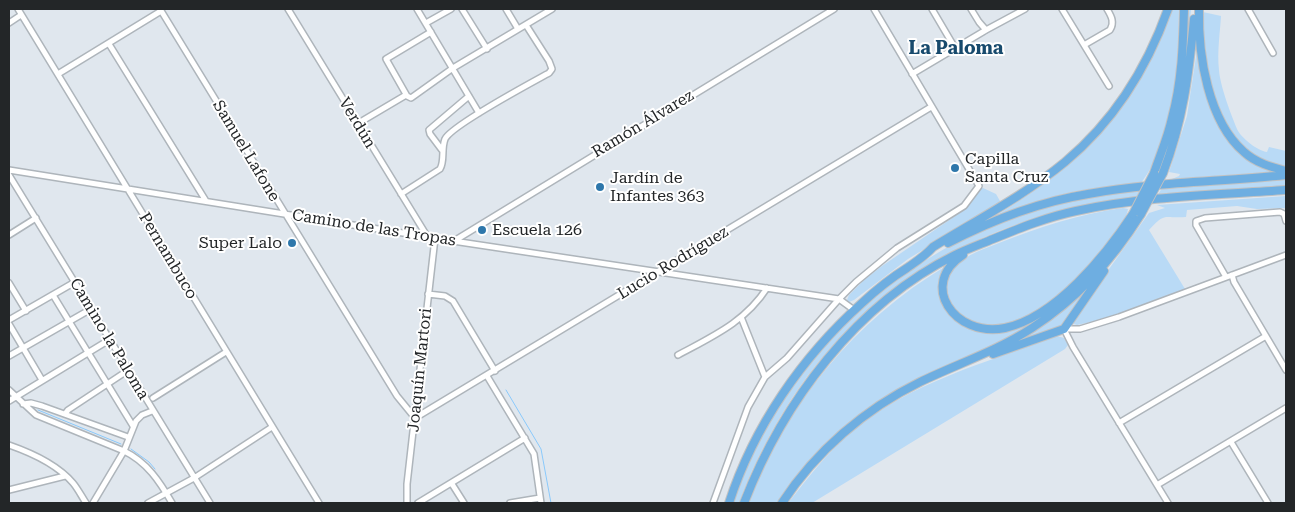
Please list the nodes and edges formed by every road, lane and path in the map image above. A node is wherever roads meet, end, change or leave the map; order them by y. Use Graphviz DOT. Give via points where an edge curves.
graph roads {
  1 [pos="18,9"];
  2 [pos="288,9"];
  3 [pos="417,9"];
  4 [pos="451,9"];
  5 [pos="462,9"];
  6 [pos="506,9"];
  7 [pos="551,9"];
  8 [pos="834,9"];
  9 [pos="874,9"];
  10 [pos="932,9"];
  11 [pos="972,9"];
  12 [pos="1025,9"];
  13 [pos="1062,9"];
  14 [pos="1107,9"];
  15 [pos="1168,9"];
  16 [pos="1184,9"];
  17 [pos="1197,9"];
  18 [pos="1248,9"];
  19 [pos="161,10"];
  20 [pos="1015,11"];
  21 [pos="22,15"];
  22 [pos="9,23"];
  23 [pos="426,23"];
  24 [pos="526,25"];
  25 [pos="518,29"];
  26 [pos="986,30"];
  27 [pos="431,32"];
  28 [pos="109,44"];
  29 [pos="1084,45"];
  30 [pos="955,48"];
  31 [pos="486,49"];
  32 [pos="1273,53"];
  33 [pos="453,68"];
  34 [pos="58,74"];
  35 [pos="912,74"];
  36 [pos="1109,86"];
  37 [pos="408,96"];
  38 [pos="469,96"];
  39 [pos="931,107"];
  40 [pos="479,113"];
  41 [pos="357,124"];
  42 [pos="442,150"];
  43 [pos="9,170"];
  44 [pos="1286,171"];
  45 [pos="9,175"];
  46 [pos="1286,175"];
  47 [pos="128,190"];
  48 [pos="1286,190"];
  49 [pos="401,194"];
  50 [pos="206,201"];
  51 [pos="285,214"];
  52 [pos="1137,214"];
  53 [pos="36,218"];
  54 [pos="1286,221"];
  55 [pos="9,235"];
  56 [pos="427,236"];
  57 [pos="435,238"];
  58 [pos="454,241"];
  59 [pos="976,246"];
  60 [pos="1286,255"];
  61 [pos="924,257"];
  62 [pos="1110,259"];
  63 [pos="660,271"];
  64 [pos="1232,275"];
  65 [pos="1226,277"];
  66 [pos="75,282"];
  67 [pos="9,283"];
  68 [pos="767,288"];
  69 [pos="428,294"];
  70 [pos="53,295"];
  71 [pos="839,299"];
  72 [pos="91,310"];
  73 [pos="854,310"];
  74 [pos="26,311"];
  75 [pos="741,317"];
  76 [pos="9,320"];
  77 [pos="70,322"];
  78 [pos="9,324"];
  79 [pos="1064,329"];
  80 [pos="1266,336"];
  81 [pos="109,340"];
  82 [pos="22,348"];
  83 [pos="88,352"];
  84 [pos="226,352"];
  85 [pos="678,355"];
  86 [pos="9,356"];
  87 [pos="979,356"];
  88 [pos="1286,370"];
  89 [pos="127,371"];
  90 [pos="495,371"];
  91 [pos="487,376"];
  92 [pos="765,377"];
  93 [pos="42,380"];
  94 [pos="106,383"];
  95 [pos="9,390"];
  96 [pos="15,397"];
  97 [pos="153,398"];
  98 [pos="9,401"];
  99 [pos="23,404"];
  100 [pos="1286,408"];
  101 [pos="152,410"];
  102 [pos="65,414"];
  103 [pos="414,418"];
  104 [pos="1119,423"];
  105 [pos="133,426"];
  106 [pos="272,427"];
  107 [pos="128,437"];
  108 [pos="525,438"];
  109 [pos="1231,442"];
  110 [pos="9,446"];
  111 [pos="124,451"];
  112 [pos="65,476"];
  113 [pos="194,478"];
  114 [pos="452,484"];
  115 [pos="1157,486"];
  116 [pos="9,490"];
  117 [pos="166,493"];
  118 [pos="540,500"];
  119 [pos="86,503"];
  120 [pos="93,503"];
  121 [pos="148,503"];
  122 [pos="172,503"];
  123 [pos="210,503"];
  124 [pos="318,503"];
  125 [pos="407,503"];
  126 [pos="418,503"];
  127 [pos="464,503"];
  128 [pos="510,503"];
  129 [pos="713,503"];
  130 [pos="729,503"];
  131 [pos="744,503"];
  132 [pos="782,503"];
  133 [pos="1168,503"];
  134 [pos="1268,503"];
  1 -- 21 [label="street, Pernambuco"];
  2 -- 41 [label="street, Verdún"];
  3 -- 23 [label="street"];
  4 -- 23 [label="street"];
  5 -- 31 [label="street"];
  6 -- 25 [label="street"];
  7 -- 24 [label="street"];
  8 -- 58 [label="street, Ramón Álvarez"];
  9 -- 35 [label="street"];
  10 -- 30 [label="street"];
  11 -- 26 [label="street"];
  12 -- 20 [label="street"];
  13 -- 29 [label="street"];
  14 -- 29 [label="street" via="1113,21 1110,30"];
  15 -- 61 [label="highway" via="1128,91 1090,139 1046,176 933,247"];
  16 -- 52 [label="highway, bridge" via="1177,99 1168,133"];
  17 -- 44 [label="highway" via="1204,70 1222,124 1247,155 1261,164"];
  17 -- 52 [label="highway, bridge" via="1183,108 1174,144 1163,173"];
  18 -- 32 [label="street"];
  19 -- 28 [label="street"];
  19 -- 51 [label="street, Samuel Lafone"];
  20 -- 26 [label="street"];
  21 -- 22 [label="street"];
  21 -- 34 [label="street, Pernambuco"];
  23 -- 27 [label="street"];
  24 -- 25 [label="street"];
  24 -- 40 [label="street" via="552,69"];
  25 -- 31 [label="street"];
  26 -- 30 [label="street"];
  27 -- 33 [label="street"];
  27 -- 37 [label="street" via="386,59"];
  28 -- 34 [label="street"];
  28 -- 50 [label="street"];
  29 -- 36 [label="street"];
  30 -- 35 [label="street"];
  31 -- 33 [label="street"];
  33 -- 37 [label="street"];
  33 -- 38 [label="street"];
  34 -- 47 [label="street, Pernambuco"];
  35 -- 39 [label="street"];
  37 -- 41 [label="street"];
  38 -- 40 [label="street"];
  38 -- 42 [label="street" via="429,130"];
  39 -- 63 [label="street, Lucio Rodríguez"];
  39 -- 71 [label="street" via="979,186 964,206 897,248"];
  40 -- 42 [label="street" via="446,138"];
  41 -- 49 [label="street, Verdún"];
  42 -- 49 [label="street" via="440,170"];
  43 -- 47 [label="street, Camino de las Tropas"];
  45 -- 53 [label="street, Camino la Paloma"];
  46 -- 61 [label="highway" via="1131,188 1068,198 988,224"];
  47 -- 50 [label="street, Camino de las Tropas"];
  47 -- 84 [label="street, Pernambuco"];
  48 -- 59 [label="highway" via="1101,206 1047,218"];
  49 -- 56 [label="street, Verdún"];
  50 -- 51 [label="street, Camino de las Tropas"];
  51 -- 56 [label="street, Camino de las Tropas"];
  51 -- 103 [label="street, Samuel Lafone" via="397,396"];
  52 -- 59 [label="highway" via="1106,253 1059,299 1037,315 1007,328 987,330 969,325 953,314 946,303 943,286 946,274 952,264"];
  52 -- 62 [label="highway"];
  53 -- 55 [label="street"];
  53 -- 66 [label="street, Camino la Paloma"];
  54 -- 65 [label="street" via="1280,212 1198,220 1196,225"];
  56 -- 57 [label="street, Camino de las Tropas"];
  57 -- 58 [label="street, Camino de las Tropas"];
  57 -- 69 [label="street, Joaquín Martori"];
  58 -- 63 [label="street, Camino de las Tropas"];
  59 -- 131 [label="highway" via="940,263 907,285 873,312 838,347 783,421 762,459"];
  60 -- 64 [label="street"];
  61 -- 73 [label="highway"];
  62 -- 79 [label="highway"];
  62 -- 87 [label="highway" via="1068,302 1047,318"];
  63 -- 68 [label="street, Camino de las Tropas"];
  63 -- 90 [label="street, Lucio Rodríguez"];
  64 -- 65 [label="street"];
  64 -- 80 [label="street"];
  65 -- 79 [label="street" via="1119,317 1080,329"];
  66 -- 70 [label="street"];
  66 -- 72 [label="street, Camino la Paloma"];
  67 -- 74 [label="street"];
  68 -- 71 [label="street, Camino de las Tropas"];
  68 -- 75 [label="street"];
  69 -- 90 [label="street" via="453,301"];
  69 -- 103 [label="street, Joaquín Martori"];
  70 -- 74 [label="street"];
  70 -- 77 [label="street"];
  71 -- 73 [label="street, Camino de las Tropas"];
  71 -- 92 [label="street" via="787,358"];
  72 -- 77 [label="street"];
  72 -- 81 [label="street, Camino la Paloma"];
  73 -- 130 [label="highway" via="804,365 772,411 747,457"];
  74 -- 76 [label="street"];
  75 -- 85 [label="street" via="716,335"];
  75 -- 92 [label="street"];
  77 -- 82 [label="street"];
  77 -- 83 [label="street"];
  78 -- 82 [label="street"];
  79 -- 87 [label="highway"];
  79 -- 104 [label="street"];
  80 -- 88 [label="street"];
  80 -- 104 [label="street"];
  81 -- 83 [label="street"];
  81 -- 89 [label="street, Camino la Paloma"];
  82 -- 86 [label="street"];
  82 -- 93 [label="street"];
  83 -- 93 [label="street"];
  83 -- 94 [label="street"];
  84 -- 97 [label="street"];
  84 -- 106 [label="street, Pernambuco"];
  87 -- 132 [label="highway" via="908,388 871,411 821,454"];
  89 -- 94 [label="street"];
  89 -- 101 [label="street, Camino la Paloma"];
  90 -- 91 [label="street, Lucio Rodríguez"];
  91 -- 103 [label="street, Lucio Rodríguez"];
  91 -- 108 [label="street"];
  92 -- 129 [label="street" via="748,407"];
  93 -- 96 [label="street"];
  94 -- 102 [label="street"];
  94 -- 105 [label="street"];
  95 -- 96 [label="street"];
  96 -- 98 [label="street"];
  96 -- 99 [label="street"];
  99 -- 102 [label="street" via="31,403"];
  99 -- 111 [label="street" via="36,415"];
  100 -- 109 [label="street"];
  101 -- 105 [label="street" via="140,416"];
  101 -- 113 [label="street, Camino la Paloma"];
  102 -- 107 [label="street"];
  103 -- 125 [label="street, Joaquín Martori"];
  104 -- 115 [label="street"];
  105 -- 107 [label="street"];
  106 -- 113 [label="street"];
  106 -- 124 [label="street, Pernambuco"];
  107 -- 111 [label="street"];
  108 -- 114 [label="street"];
  108 -- 118 [label="street" via="534,454"];
  109 -- 115 [label="street"];
  109 -- 134 [label="street"];
  110 -- 112 [label="street" via="38,457"];
  111 -- 117 [label="street" via="145,464"];
  111 -- 120 [label="street"];
  112 -- 116 [label="street"];
  112 -- 119 [label="street"];
  113 -- 117 [label="street"];
  113 -- 123 [label="street, Camino la Paloma"];
  114 -- 126 [label="street"];
  114 -- 127 [label="street"];
  115 -- 133 [label="street"];
  117 -- 121 [label="street"];
  117 -- 122 [label="street"];
  118 -- 128 [label="street"];
}
